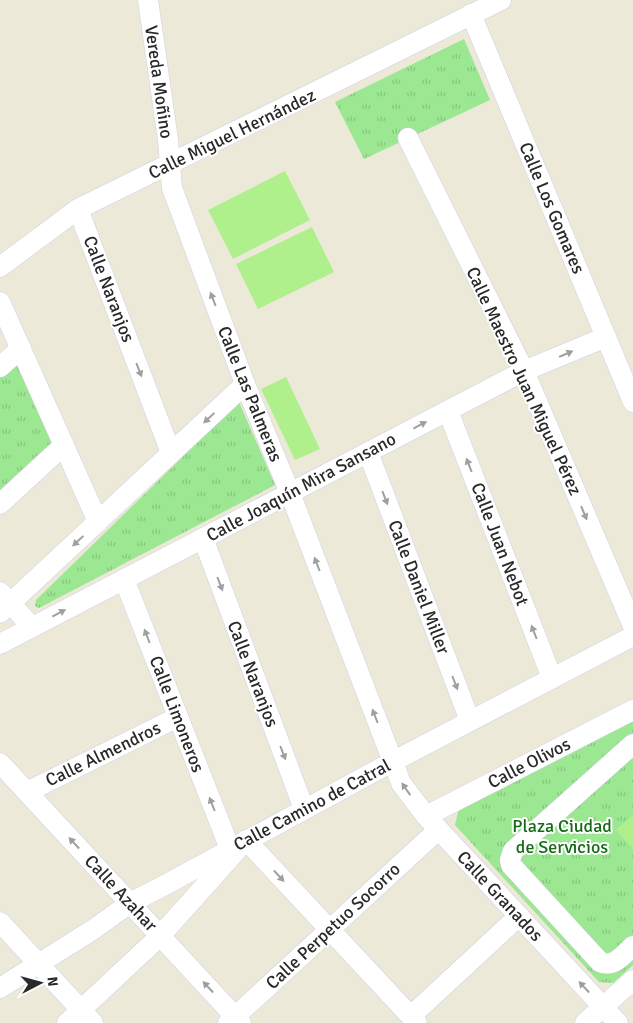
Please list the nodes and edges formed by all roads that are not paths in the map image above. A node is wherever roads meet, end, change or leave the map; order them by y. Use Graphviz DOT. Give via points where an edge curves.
graph roads {
  1 [pos="148,0"];
  2 [pos="501,0"];
  3 [pos="471,14"];
  4 [pos="408,138"];
  5 [pos="170,165"];
  6 [pos="78,209"];
  7 [pos="0,267"];
  8 [pos="0,302"];
  9 [pos="606,337"];
  10 [pos="21,348"];
  11 [pos="0,367"];
  12 [pos="524,371"];
  13 [pos="245,384"];
  14 [pos="633,402"];
  15 [pos="448,410"];
  16 [pos="64,445"];
  17 [pos="368,452"];
  18 [pos="171,453"];
  19 [pos="290,493"];
  20 [pos="0,504"];
  21 [pos="98,522"];
  22 [pos="203,538"];
  23 [pos="124,579"];
  24 [pos="3,603"];
  25 [pos="633,626"];
  26 [pos="32,627"];
  27 [pos="633,636"];
  28 [pos="0,644"];
  29 [pos="552,678"];
  30 [pos="633,710"];
  31 [pos="178,717"];
  32 [pos="470,721"];
  33 [pos="633,744"];
  34 [pos="392,762"];
  35 [pos="0,763"];
  36 [pos="27,792"];
  37 [pos="304,809"];
  38 [pos="432,823"];
  39 [pos="238,845"];
  40 [pos="130,903"];
  41 [pos="518,916"];
  42 [pos="0,922"];
  43 [pos="329,930"];
  44 [pos="160,936"];
  45 [pos="633,946"];
  46 [pos="38,964"];
  47 [pos="633,980"];
  48 [pos="0,988"];
  49 [pos="603,1007"];
  50 [pos="80,1019"];
  51 [pos="414,1020"];
  52 [pos="235,1021"];
  53 [pos="585,1023"];
  54 [pos="618,1023"];
  1 -- 5 [label="street, Vereda Moñino"];
  2 -- 3 [label="street, Calle Miguel Hernández"];
  3 -- 5 [label="street, Calle Miguel Hernández"];
  3 -- 9 [label="street, Calle Los Gomares"];
  4 -- 12 [label="street, Calle Maestro Juan Miguel Pérez"];
  5 -- 6 [label="street, Calle Miguel Hernández"];
  13 -- 5 [label="street, Calle Las Palmeras, one-way" via="172,188"];
  6 -- 7 [label="street, Calle Miguel Hernández"];
  6 -- 18 [label="street, Calle Naranjos, one-way"];
  8 -- 10 [label="street"];
  12 -- 9 [label="street, Calle Joaquín Mira Sansano, one-way"];
  9 -- 14 [label="street, Calle Los Gomares"];
  10 -- 11 [label="street"];
  10 -- 16 [label="street"];
  12 -- 15 [label="street, Calle Joaquín Mira Sansano"];
  12 -- 25 [label="street, Calle Maestro Juan Miguel Pérez, one-way"];
  13 -- 18 [label="street, one-way"];
  13 -- 19 [label="street, Calle Las Palmeras"];
  17 -- 15 [label="street, Calle Joaquín Mira Sansano, one-way"];
  29 -- 15 [label="street, Calle Juan Nebot, one-way"];
  16 -- 20 [label="street"];
  16 -- 21 [label="street"];
  17 -- 19 [label="street, Calle Joaquín Mira Sansano"];
  17 -- 32 [label="street, Calle Daniel Miller, one-way"];
  18 -- 21 [label="street"];
  19 -- 22 [label="street, Calle Joaquín Mira Sansano"];
  34 -- 19 [label="street, Calle Las Palmeras, one-way"];
  21 -- 24 [label="street, one-way"];
  22 -- 23 [label="street, Calle Joaquín Mira Sansano"];
  22 -- 37 [label="street, Calle Naranjos, one-way"];
  26 -- 23 [label="street, Calle Joaquín Mira Sansano, one-way"];
  31 -- 23 [label="street, Calle Limoneros, one-way"];
  24 -- 26 [label="street"];
  26 -- 28 [label="street, Calle Joaquín Mira Sansano"];
  27 -- 29 [label="street, Calle Camino de Catral"];
  29 -- 32 [label="street, Calle Camino de Catral"];
  30 -- 38 [label="street, Calle Olivos"];
  31 -- 36 [label="street, Calle Almendros"];
  39 -- 31 [label="street, Calle Limoneros, one-way"];
  32 -- 34 [label="street, Calle Camino de Catral"];
  33 -- 45 [label="street" via="512,851 510,860 511,865 600,962 612,964"];
  34 -- 37 [label="street, Calle Camino de Catral"];
  38 -- 34 [label="street, Calle Granados, one-way" via="401,783"];
  35 -- 36 [label="street, Calle Azahar"];
  40 -- 36 [label="street, Calle Azahar, one-way"];
  37 -- 39 [label="street, Calle Camino de Catral"];
  38 -- 41 [label="street, Calle Granados"];
  38 -- 43 [label="street, Calle Perpetuo Socorro"];
  39 -- 40 [label="street, Calle Camino de Catral"];
  39 -- 43 [label="street, one-way"];
  39 -- 44 [label="street"];
  40 -- 44 [label="street, Calle Azahar"];
  40 -- 46 [label="street, Calle Camino de Catral"];
  49 -- 41 [label="street, Calle Granados, one-way"];
  41 -- 51 [label="street"];
  42 -- 46 [label="street"];
  43 -- 51 [label="street"];
  43 -- 52 [label="street, Calle Perpetuo Socorro"];
  44 -- 50 [label="street"];
  52 -- 44 [label="street, Calle Azahar, one-way"];
  46 -- 48 [label="street, Calle Camino de Catral"];
  46 -- 50 [label="street"];
  47 -- 49 [label="street"];
  49 -- 53 [label="street"];
  49 -- 54 [label="street, Calle Granados"];
}
